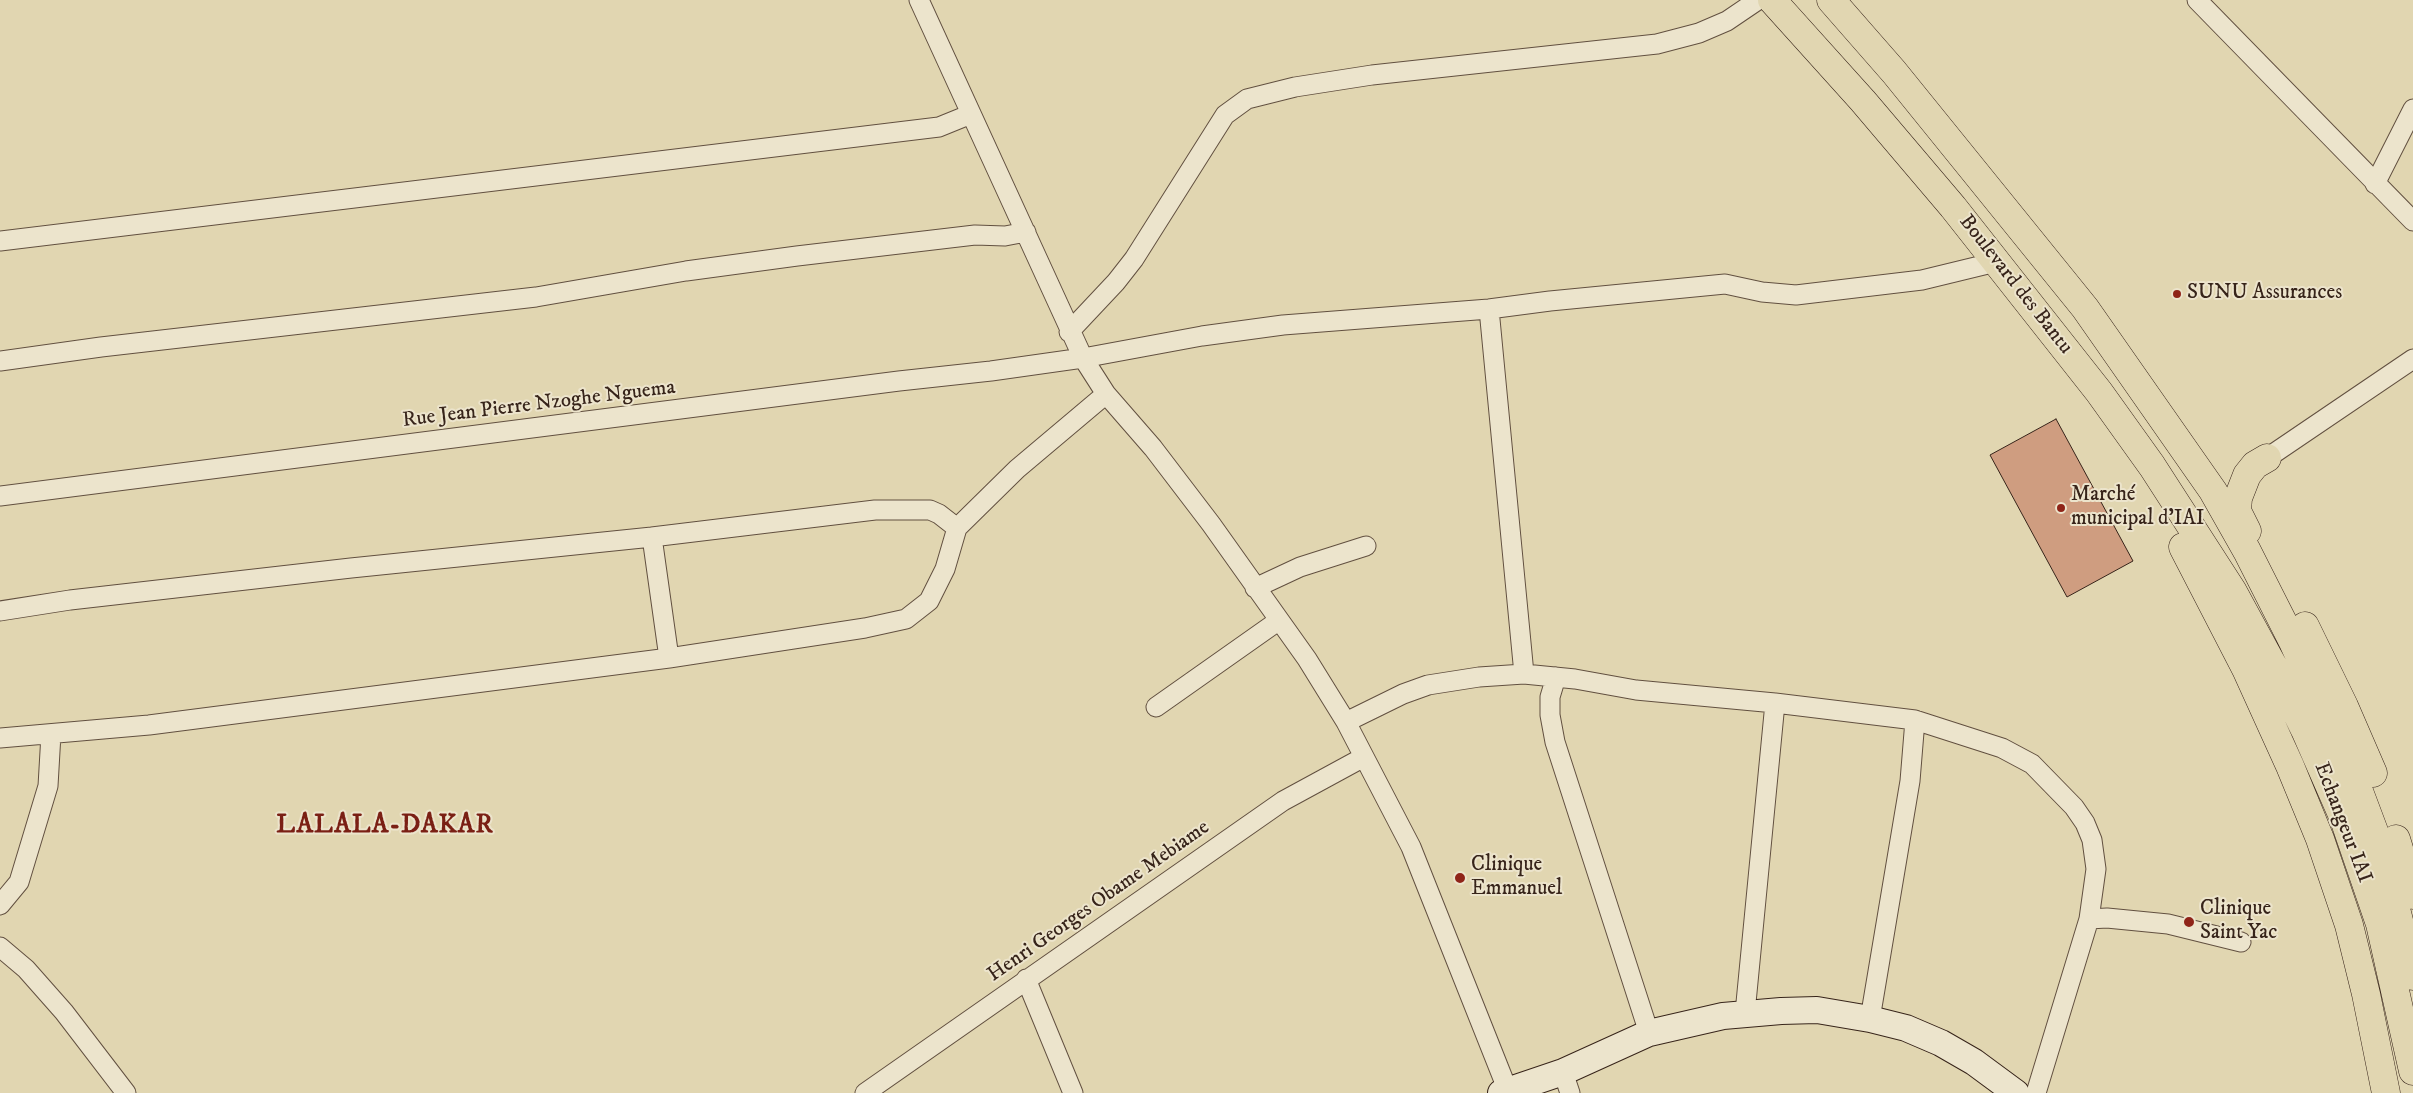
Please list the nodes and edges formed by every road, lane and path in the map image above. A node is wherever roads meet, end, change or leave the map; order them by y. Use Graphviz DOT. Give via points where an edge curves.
graph roads {
  1 [pos="919,0"];
  2 [pos="1758,0"];
  3 [pos="1772,0"];
  4 [pos="1831,0"];
  5 [pos="2197,0"];
  6 [pos="2413,110"];
  7 [pos="971,114"];
  8 [pos="2375,184"];
  9 [pos="2413,222"];
  10 [pos="1026,232"];
  11 [pos="0,241"];
  12 [pos="1996,262"];
  13 [pos="1490,309"];
  14 [pos="1069,332"];
  15 [pos="1083,358"];
  16 [pos="2413,359"];
  17 [pos="0,361"];
  18 [pos="2099,392"];
  19 [pos="1106,394"];
  20 [pos="2267,458"];
  21 [pos="0,496"];
  22 [pos="2238,524"];
  23 [pos="957,528"];
  24 [pos="652,537"];
  25 [pos="1366,546"];
  26 [pos="2268,578"];
  27 [pos="1255,588"];
  28 [pos="2232,590"];
  29 [pos="0,611"];
  30 [pos="1278,621"];
  31 [pos="669,658"];
  32 [pos="1524,674"];
  33 [pos="1556,677"];
  34 [pos="1774,702"];
  35 [pos="1156,707"];
  36 [pos="1915,720"];
  37 [pos="1346,722"];
  38 [pos="51,734"];
  39 [pos="0,738"];
  40 [pos="1364,757"];
  41 [pos="2413,895"];
  42 [pos="0,905"];
  43 [pos="2089,919"];
  44 [pos="2241,942"];
  45 [pos="0,947"];
  46 [pos="2413,976"];
  47 [pos="1026,979"];
  48 [pos="1745,1014"];
  49 [pos="1870,1019"];
  50 [pos="1649,1033"];
  51 [pos="2413,1071"];
  52 [pos="1566,1082"];
  53 [pos="1504,1092"];
  54 [pos="126,1093"];
  55 [pos="865,1093"];
  56 [pos="1073,1093"];
  57 [pos="2016,1093"];
  58 [pos="2036,1093"];
  59 [pos="2386,1093"];
  1 -- 7 [label="street"];
  2 -- 14 [label="street" via="1727,21 1699,33 1657,44 1372,76 1295,87 1247,99 1225,115 1134,260"];
  3 -- 12 [label="highway, Boulevard des Bantu" via="1863,101"];
  4 -- 22 [label="highway, Boulevard des Bantu" via="1894,72 2085,308"];
  5 -- 8 [label="street"];
  6 -- 8 [label="street"];
  7 -- 10 [label="street"];
  7 -- 11 [label="street" via="939,127"];
  8 -- 9 [label="street"];
  10 -- 14 [label="street"];
  10 -- 17 [label="street" via="797,256 536,297"];
  12 -- 13 [label="street, Rue Jean Pierre Nzoghe Nguema" via="1922,280 1796,295 1725,284"];
  12 -- 18 [label="highway, Boulevard des Bantu"];
  13 -- 15 [label="street, Rue Jean Pierre Nzoghe Nguema" via="1283,325"];
  13 -- 32 [label="street"];
  14 -- 15 [label="street"];
  15 -- 19 [label="street"];
  15 -- 21 [label="street, Rue Jean Pierre Nzoghe Nguema"];
  16 -- 20 [label="street"];
  18 -- 28 [label="highway, Boulevard des Bantu" via="2152,466"];
  18 -- 59 [label="highway" via="2208,590 2290,766 2320,839 2349,925"];
  19 -- 23 [label="street" via="1018,469"];
  19 -- 27 [label="street" via="1153,448"];
  20 -- 22 [label="highway" via="2247,475 2238,498"];
  22 -- 26 [label="highway, Boulevard des Bantu"];
  23 -- 24 [label="street" via="930,510 875,510"];
  23 -- 31 [label="street" via="945,569 930,601 906,619"];
  24 -- 29 [label="street" via="351,568"];
  24 -- 31 [label="street"];
  25 -- 27 [label="street" via="1300,567"];
  26 -- 41 [label="highway" via="2314,642 2344,706 2377,782"];
  26 -- 46 [label="highway, Echangeur IAI" via="2364,802 2381,850"];
  27 -- 30 [label="street"];
  28 -- 51 [label="highway, Echangeur IAI" via="2277,672 2344,819 2380,924"];
  30 -- 35 [label="street"];
  30 -- 37 [label="street"];
  31 -- 38 [label="street" via="149,725"];
  32 -- 33 [label="street"];
  32 -- 37 [label="street" via="1428,685"];
  33 -- 34 [label="street" via="1636,690"];
  33 -- 50 [label="street" via="1550,697 1555,742"];
  34 -- 36 [label="street"];
  34 -- 48 [label="street"];
  36 -- 43 [label="street" via="1977,738 2032,764 2074,807 2092,840 2096,869"];
  36 -- 49 [label="street" via="1910,781"];
  37 -- 40 [label="street"];
  38 -- 39 [label="street"];
  38 -- 42 [label="street" via="48,786 19,882"];
  40 -- 47 [label="street, Henri Georges Obame Mebiame" via="1283,801"];
  40 -- 53 [label="street" via="1411,847"];
  43 -- 44 [label="street" via="2168,924"];
  43 -- 58 [label="street"];
  45 -- 54 [label="street" via="26,969"];
  47 -- 55 [label="street, Henri Georges Obame Mebiame"];
  47 -- 56 [label="street"];
  48 -- 49 [label="street" via="1817,1010"];
  48 -- 50 [label="street"];
  49 -- 57 [label="street" via="1906,1028 1941,1043"];
  50 -- 52 [label="street"];
  52 -- 53 [label="street"];
}
